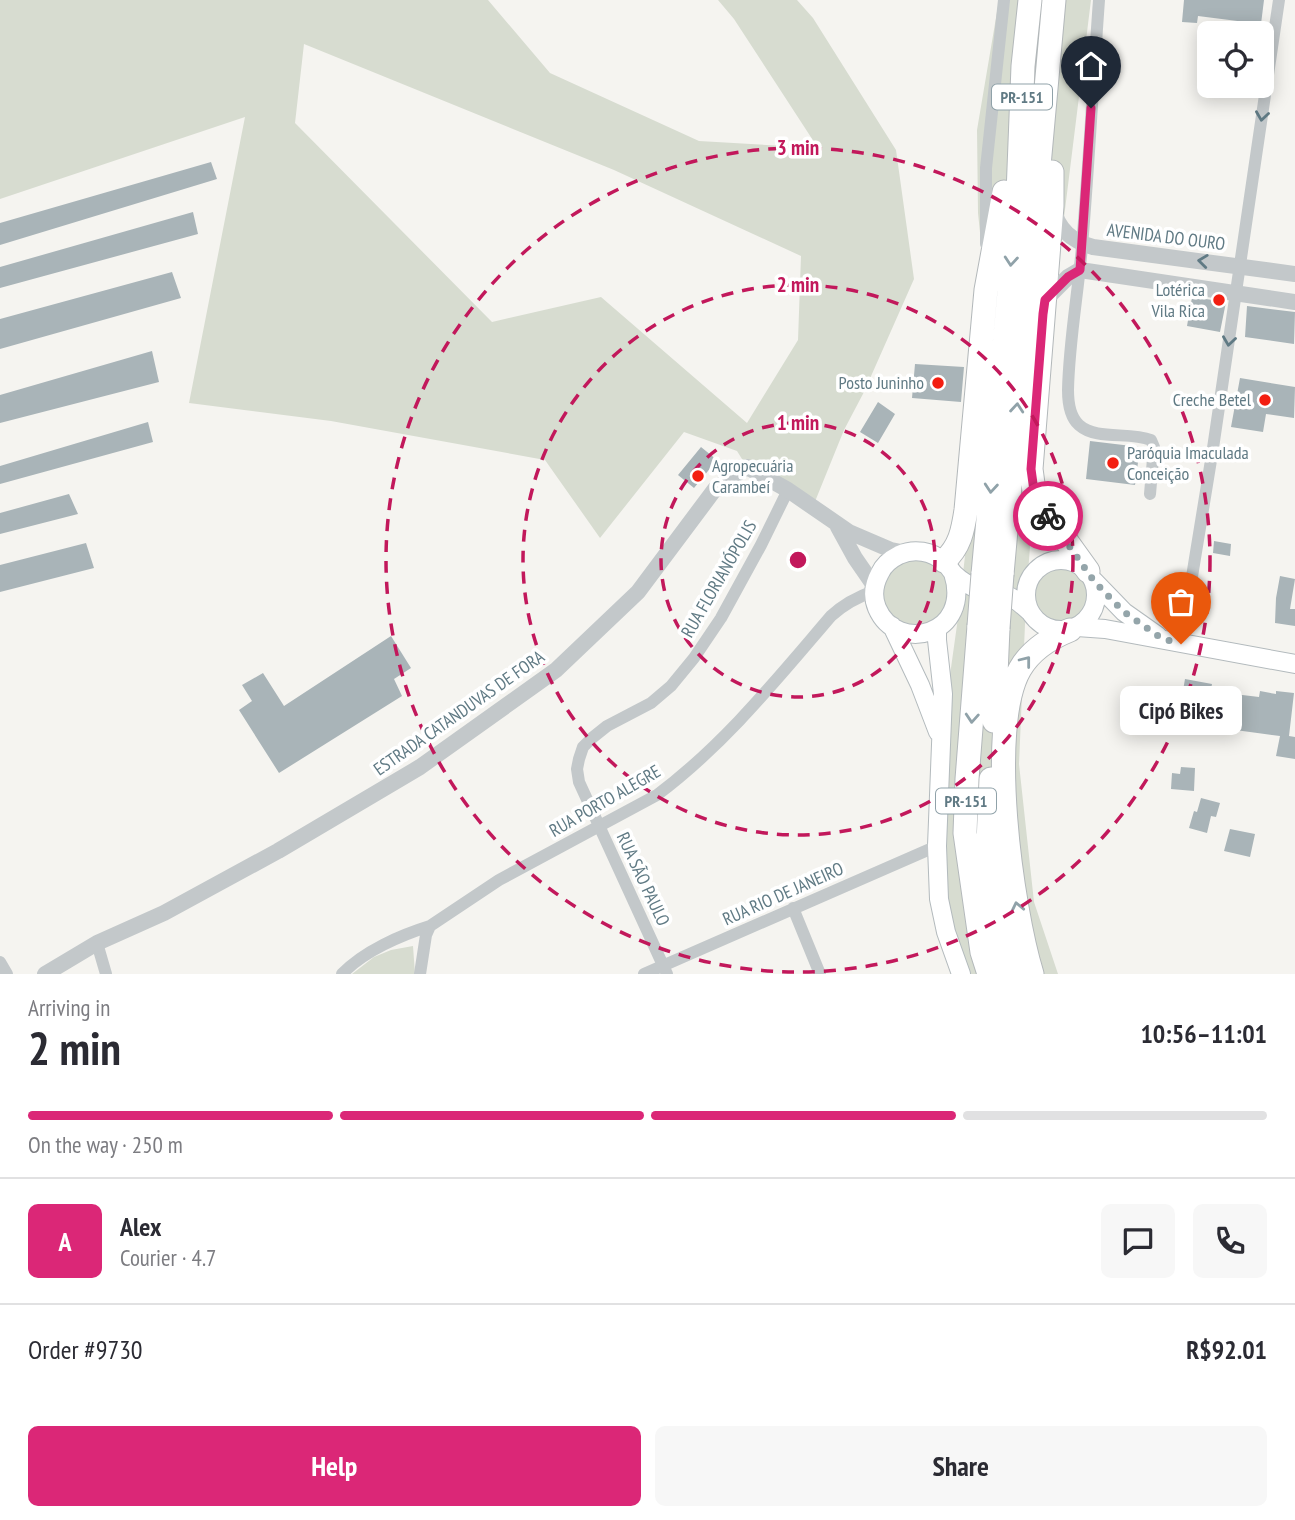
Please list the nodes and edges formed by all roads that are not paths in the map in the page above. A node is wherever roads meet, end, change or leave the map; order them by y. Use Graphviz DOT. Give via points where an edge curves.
graph roads {
  1 [pos="1004,0"];
  2 [pos="1030,0"];
  3 [pos="1054,0"];
  4 [pos="1099,0"];
  5 [pos="1279,0"];
  6 [pos="1050,51"];
  7 [pos="1023,66"];
  8 [pos="1052,206"];
  9 [pos="1082,244"];
  10 [pos="1240,266"];
  11 [pos="1080,270"];
  12 [pos="1295,274"];
  13 [pos="986,290"];
  14 [pos="1236,293"];
  15 [pos="1045,300"];
  16 [pos="1295,302"];
  17 [pos="788,489"];
  18 [pos="1150,494"];
  19 [pos="836,524"];
  20 [pos="916,551"];
  21 [pos="948,567"];
  22 [pos="1035,572"];
  23 [pos="1091,576"];
  24 [pos="990,580"];
  25 [pos="874,589"];
  26 [pos="1011,596"];
  27 [pos="1029,611"];
  28 [pos="952,614"];
  29 [pos="892,626"];
  30 [pos="988,627"];
  31 [pos="937,628"];
  32 [pos="1074,628"];
  33 [pos="1161,638"];
  34 [pos="1181,644"];
  35 [pos="1295,664"];
  36 [pos="941,739"];
  37 [pos="579,759"];
  38 [pos="599,827"];
  39 [pos="937,846"];
  40 [pos="793,908"];
  41 [pos="430,926"];
  42 [pos="97,943"];
  43 [pos="0,962"];
  44 [pos="666,970"];
  45 [pos="7,974"];
  46 [pos="45,974"];
  47 [pos="106,974"];
  48 [pos="342,974"];
  49 [pos="420,974"];
  50 [pos="644,974"];
  51 [pos="820,974"];
  52 [pos="961,974"];
  53 [pos="989,974"];
  54 [pos="1009,974"];
  55 [pos="1032,974"];
  1 -- 13 [label="street, PR-151" via="986,168"];
  2 -- 7 [label="highway, PR-151"];
  3 -- 6 [label="highway, PR-151"];
  4 -- 9 [label="street"];
  5 -- 10 [label="street, one-way"];
  6 -- 8 [label="highway" via="1055,74"];
  24 -- 6 [label="highway, PR-151, one-way"];
  7 -- 13 [label="highway"];
  7 -- 24 [label="highway, PR-151, one-way"];
  8 -- 9 [label="street, AVENIDA DO OURO" via="1060,227"];
  8 -- 15 [label="highway"];
  10 -- 9 [label="street, AVENIDA DO OURO, one-way"];
  9 -- 11 [label="street"];
  10 -- 12 [label="street, AVENIDA DO OURO"];
  10 -- 14 [label="street"];
  11 -- 14 [label="street"];
  11 -- 15 [label="street"];
  11 -- 18 [label="street" via="1068,393 1071,415 1079,425 1098,433 1151,440"];
  13 -- 21 [label="highway" via="966,510"];
  14 -- 16 [label="street"];
  14 -- 34 [label="street, one-way"];
  15 -- 23 [label="highway" via="1031,469 1034,491"];
  17 -- 19 [label="street, ESTRADA CATANDUVAS DE FORA"];
  17 -- 37 [label="street, RUA FLORIANÓPOLIS" via="721,618 694,658 651,703 592,738"];
  17 -- 42 [label="street, ESTRADA CATANDUVAS DE FORA" via="747,467 715,489 638,592 556,670 420,767 187,901"];
  19 -- 20 [label="street, ESTRADA CATANDUVAS DE FORA" via="891,550"];
  19 -- 25 [label="street"];
  20 -- 21 [label="main road" via="926,552"];
  20 -- 25 [label="main road" via="890,559"];
  21 -- 24 [label="main road"];
  21 -- 28 [label="main road" via="957,586"];
  22 -- 23 [label="main road" via="1060,560 1079,564"];
  22 -- 26 [label="main road"];
  22 -- 27 [label="main road" via="1027,585"];
  23 -- 32 [label="main road" via="1097,589 1096,604 1088,618"];
  23 -- 33 [label="main road" via="1124,612"];
  24 -- 26 [label="main road"];
  24 -- 28 [label="main road"];
  24 -- 30 [label="highway, PR-151, bridge"];
  25 -- 29 [label="main road" via="877,607"];
  25 -- 38 [label="street, RUA PORTO ALEGRE" via="837,611 744,717 679,779"];
  26 -- 27 [label="main road"];
  27 -- 32 [label="main road" via="1045,627"];
  28 -- 31 [label="main road"];
  29 -- 31 [label="main road" via="914,634"];
  29 -- 36 [label="main road"];
  30 -- 53 [label="highway, PR-151, one-way" via="967,779 965,833"];
  30 -- 54 [label="highway, PR-151" via="988,842"];
  31 -- 36 [label="main road" via="943,694"];
  32 -- 33 [label="main road" via="1092,626"];
  55 -- 32 [label="highway, one-way" via="1007,837 1004,753 1008,701 1030,656"];
  33 -- 34 [label="main road"];
  34 -- 35 [label="main road"];
  36 -- 39 [label="main road"];
  37 -- 38 [label="street, RUA SÃO PAULO" via="579,782"];
  38 -- 41 [label="street, RUA PORTO ALEGRE" via="499,880"];
  38 -- 44 [label="street, RUA SÃO PAULO"];
  39 -- 40 [label="street, RUA RIO DE JANEIRO"];
  39 -- 52 [label="main road" via="939,899"];
  40 -- 44 [label="street, RUA RIO DE JANEIRO"];
  40 -- 51 [label="street"];
  41 -- 48 [label="street, RUA PORTO ALEGRE" via="386,944"];
  41 -- 49 [label="street"];
  42 -- 46 [label="street, ESTRADA CATANDUVAS DE FORA"];
  42 -- 47 [label="street"];
  43 -- 45 [label="street"];
  44 -- 50 [label="street, RUA RIO DE JANEIRO"];
}
